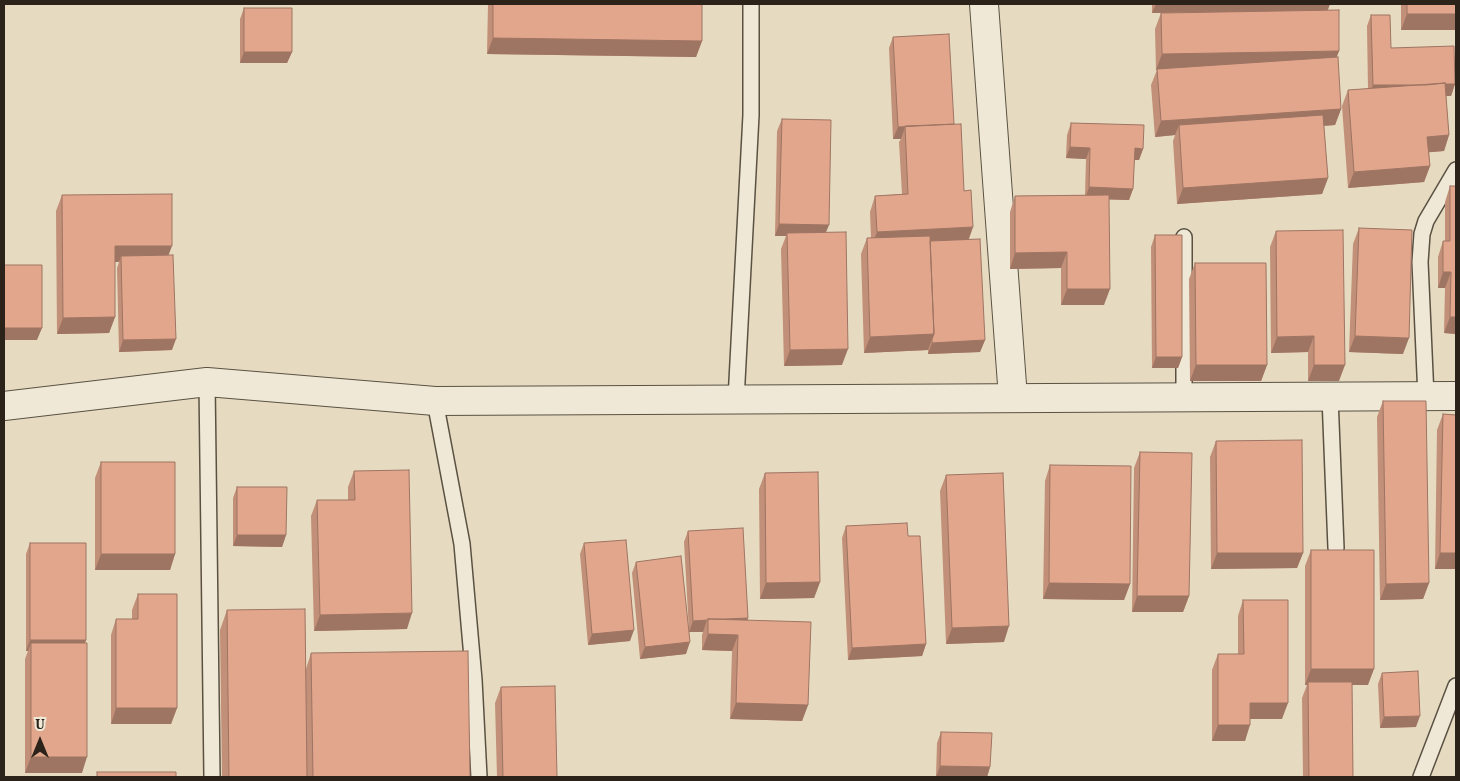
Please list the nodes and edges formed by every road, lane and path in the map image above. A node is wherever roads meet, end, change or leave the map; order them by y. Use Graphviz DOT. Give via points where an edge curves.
graph roads {
  1 [pos="750,4"];
  2 [pos="984,4"];
  3 [pos="1456,170"];
  4 [pos="1184,237"];
  5 [pos="207,382"];
  6 [pos="1456,396"];
  7 [pos="1330,397"];
  8 [pos="1426,397"];
  9 [pos="1013,398"];
  10 [pos="1184,398"];
  11 [pos="736,400"];
  12 [pos="435,401"];
  13 [pos="4,406"];
  14 [pos="1336,548"];
  15 [pos="1456,686"];
  16 [pos="212,777"];
  17 [pos="479,777"];
  18 [pos="1421,777"];
  1 -- 11 [label="lane" via="751,115"];
  2 -- 9 [label="street"];
  3 -- 8 [label="lane" via="1426,221 1422,234 1420,262"];
  4 -- 10 [label="lane"];
  5 -- 12 [label="street"];
  5 -- 13 [label="street"];
  5 -- 16 [label="lane"];
  6 -- 8 [label="street"];
  7 -- 8 [label="street"];
  7 -- 10 [label="street"];
  7 -- 14 [label="lane"];
  9 -- 10 [label="street"];
  9 -- 11 [label="street"];
  11 -- 12 [label="street"];
  12 -- 17 [label="lane" via="462,544"];
  15 -- 18 [label="lane"];
}
